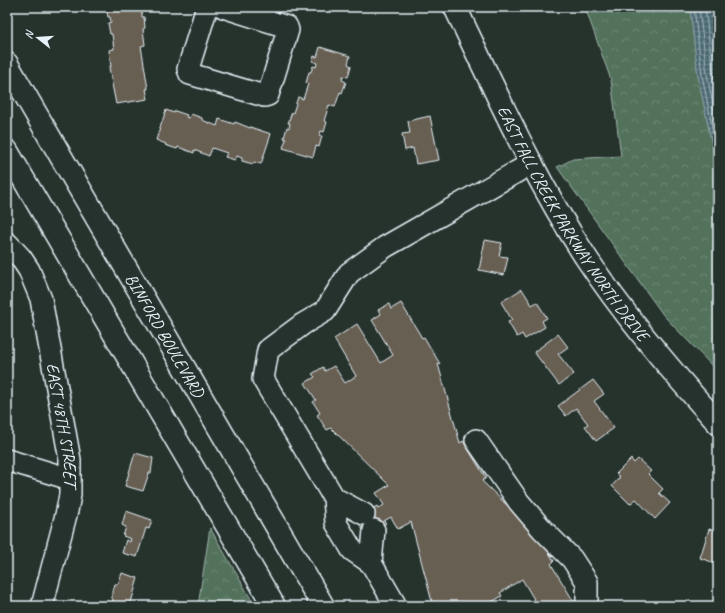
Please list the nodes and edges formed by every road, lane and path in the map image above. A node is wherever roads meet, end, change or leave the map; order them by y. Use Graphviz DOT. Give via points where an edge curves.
graph roads {
  1 [pos="207,7"];
  2 [pos="224,7"];
  3 [pos="455,7"];
  4 [pos="7,64"];
  5 [pos="7,151"];
  6 [pos="532,163"];
  7 [pos="10,246"];
  8 [pos="718,423"];
  9 [pos="476,440"];
  10 [pos="7,460"];
  11 [pos="70,479"];
  12 [pos="334,498"];
  13 [pos="371,563"];
  14 [pos="42,606"];
  15 [pos="274,606"];
  16 [pos="323,606"];
  17 [pos="396,606"];
  18 [pos="587,606"];
  1 -- 2 [label="street" via="188,72 264,96 268,95 287,27"];
  3 -- 6 [label="main road, EAST FALL CREEK PARKWAY NORTH DRIVE"];
  4 -- 16 [label="main road, BINFORD BOULEVARD"];
  5 -- 15 [label="main road"];
  6 -- 8 [label="main road, EAST FALL CREEK PARKWAY NORTH DRIVE" via="561,216 610,291 668,366"];
  6 -- 12 [label="street" via="385,247 349,273 325,311 268,350 263,379"];
  7 -- 11 [label="street, EAST 48TH STREET" via="29,270 41,299 70,460"];
  9 -- 18 [label="street" via="519,502 572,560 588,582"];
  10 -- 11 [label="street"];
  11 -- 14 [label="street, EAST 48TH STREET" via="65,522"];
  12 -- 13 [label="street" via="336,522 352,550"];
  12 -- 13 [label="street" via="369,522"];
  13 -- 17 [label="street"];
}
